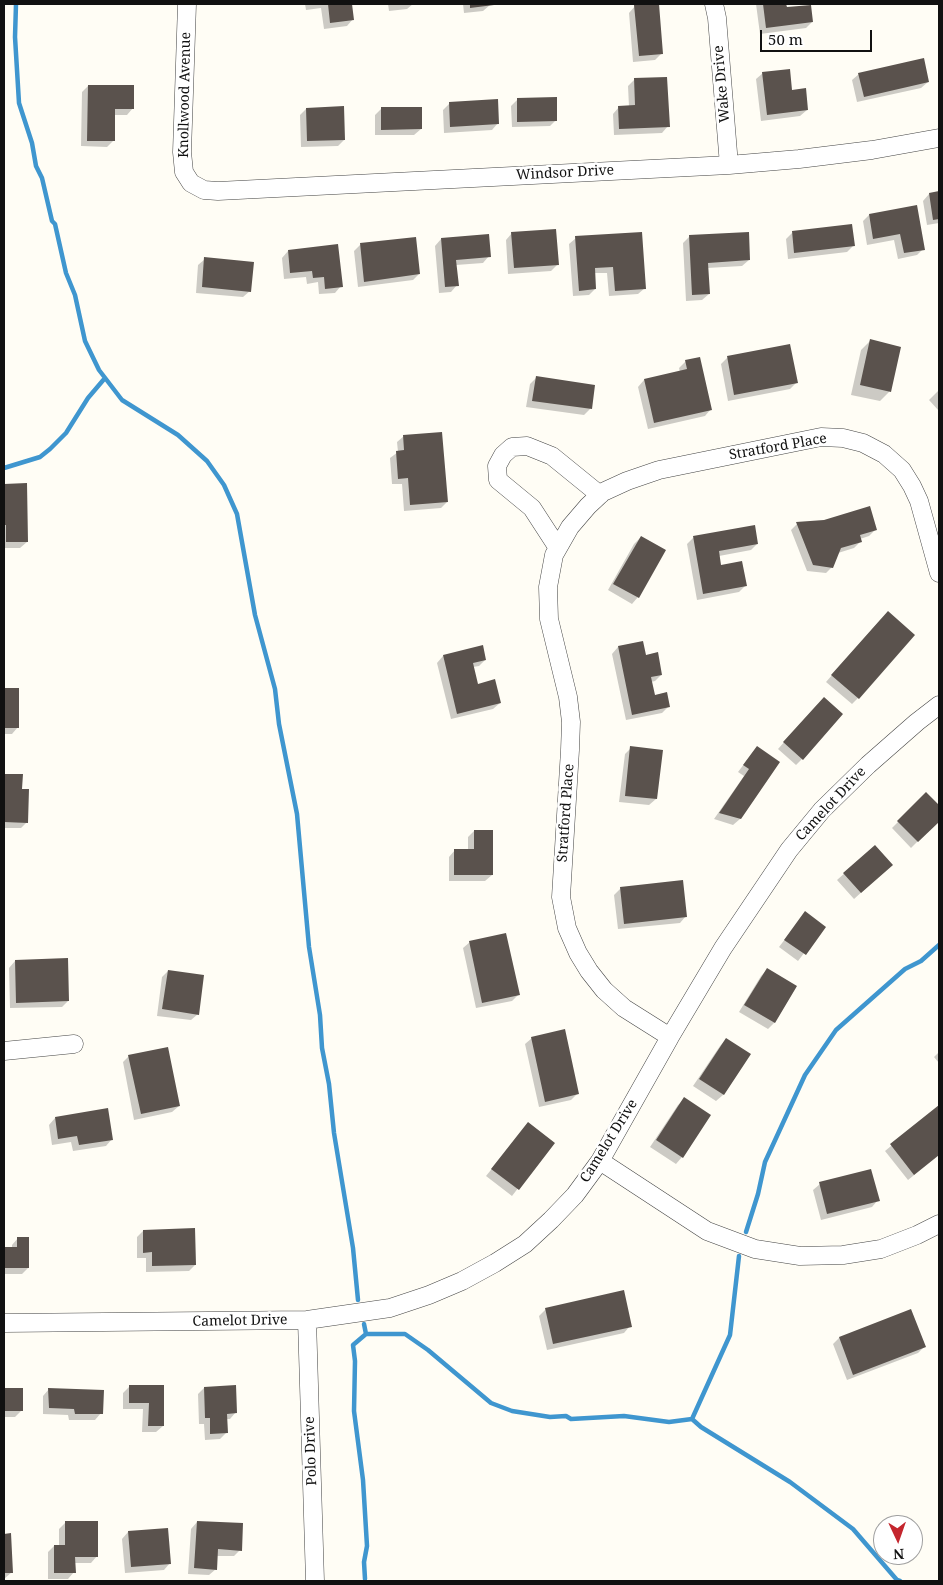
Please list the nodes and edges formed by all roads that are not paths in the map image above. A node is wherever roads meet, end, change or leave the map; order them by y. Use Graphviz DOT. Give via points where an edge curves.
graph roads {
  1 [pos="187,4"];
  2 [pos="714,4"];
  3 [pos="939,138"];
  4 [pos="728,165"];
  5 [pos="191,183"];
  6 [pos="600,495"];
  7 [pos="558,548"];
  8 [pos="939,574"];
  9 [pos="939,705"];
  10 [pos="670,1038"];
  11 [pos="74,1044"];
  12 [pos="4,1051"];
  13 [pos="600,1161"];
  14 [pos="939,1224"];
  15 [pos="307,1320"];
  16 [pos="4,1323"];
  17 [pos="315,1581"];
  1 -- 5 [label="street, Knollwood Avenue" via="182,152 184,172"];
  2 -- 4 [label="street, Wake Drive"];
  3 -- 4 [label="street, Windsor Drive" via="872,150"];
  4 -- 5 [label="street, Windsor Drive" via="218,191 204,190"];
  6 -- 7 [label="street, Stratford Place" via="570,527"];
  6 -- 7 [label="street" via="552,456 527,446 512,447 503,455 497,466 498,480 532,508"];
  6 -- 8 [label="street, Stratford Place" via="659,470 821,437 863,442 902,470 912,486"];
  7 -- 10 [label="street, Stratford Place" via="548,587 549,619 571,722 561,897 567,928 578,953 604,990 624,1008"];
  9 -- 10 [label="street, Camelot Drive" via="868,765 822,810 789,850 727,942"];
  10 -- 13 [label="street, Camelot Drive"];
  11 -- 12 [label="street"];
  13 -- 14 [label="street" via="707,1231 756,1249 800,1256 844,1255 881,1249"];
  13 -- 15 [label="street, Camelot Drive" via="575,1195 525,1244 462,1281 390,1308"];
  15 -- 16 [label="street, Camelot Drive"];
  15 -- 17 [label="street, Polo Drive"];
}
